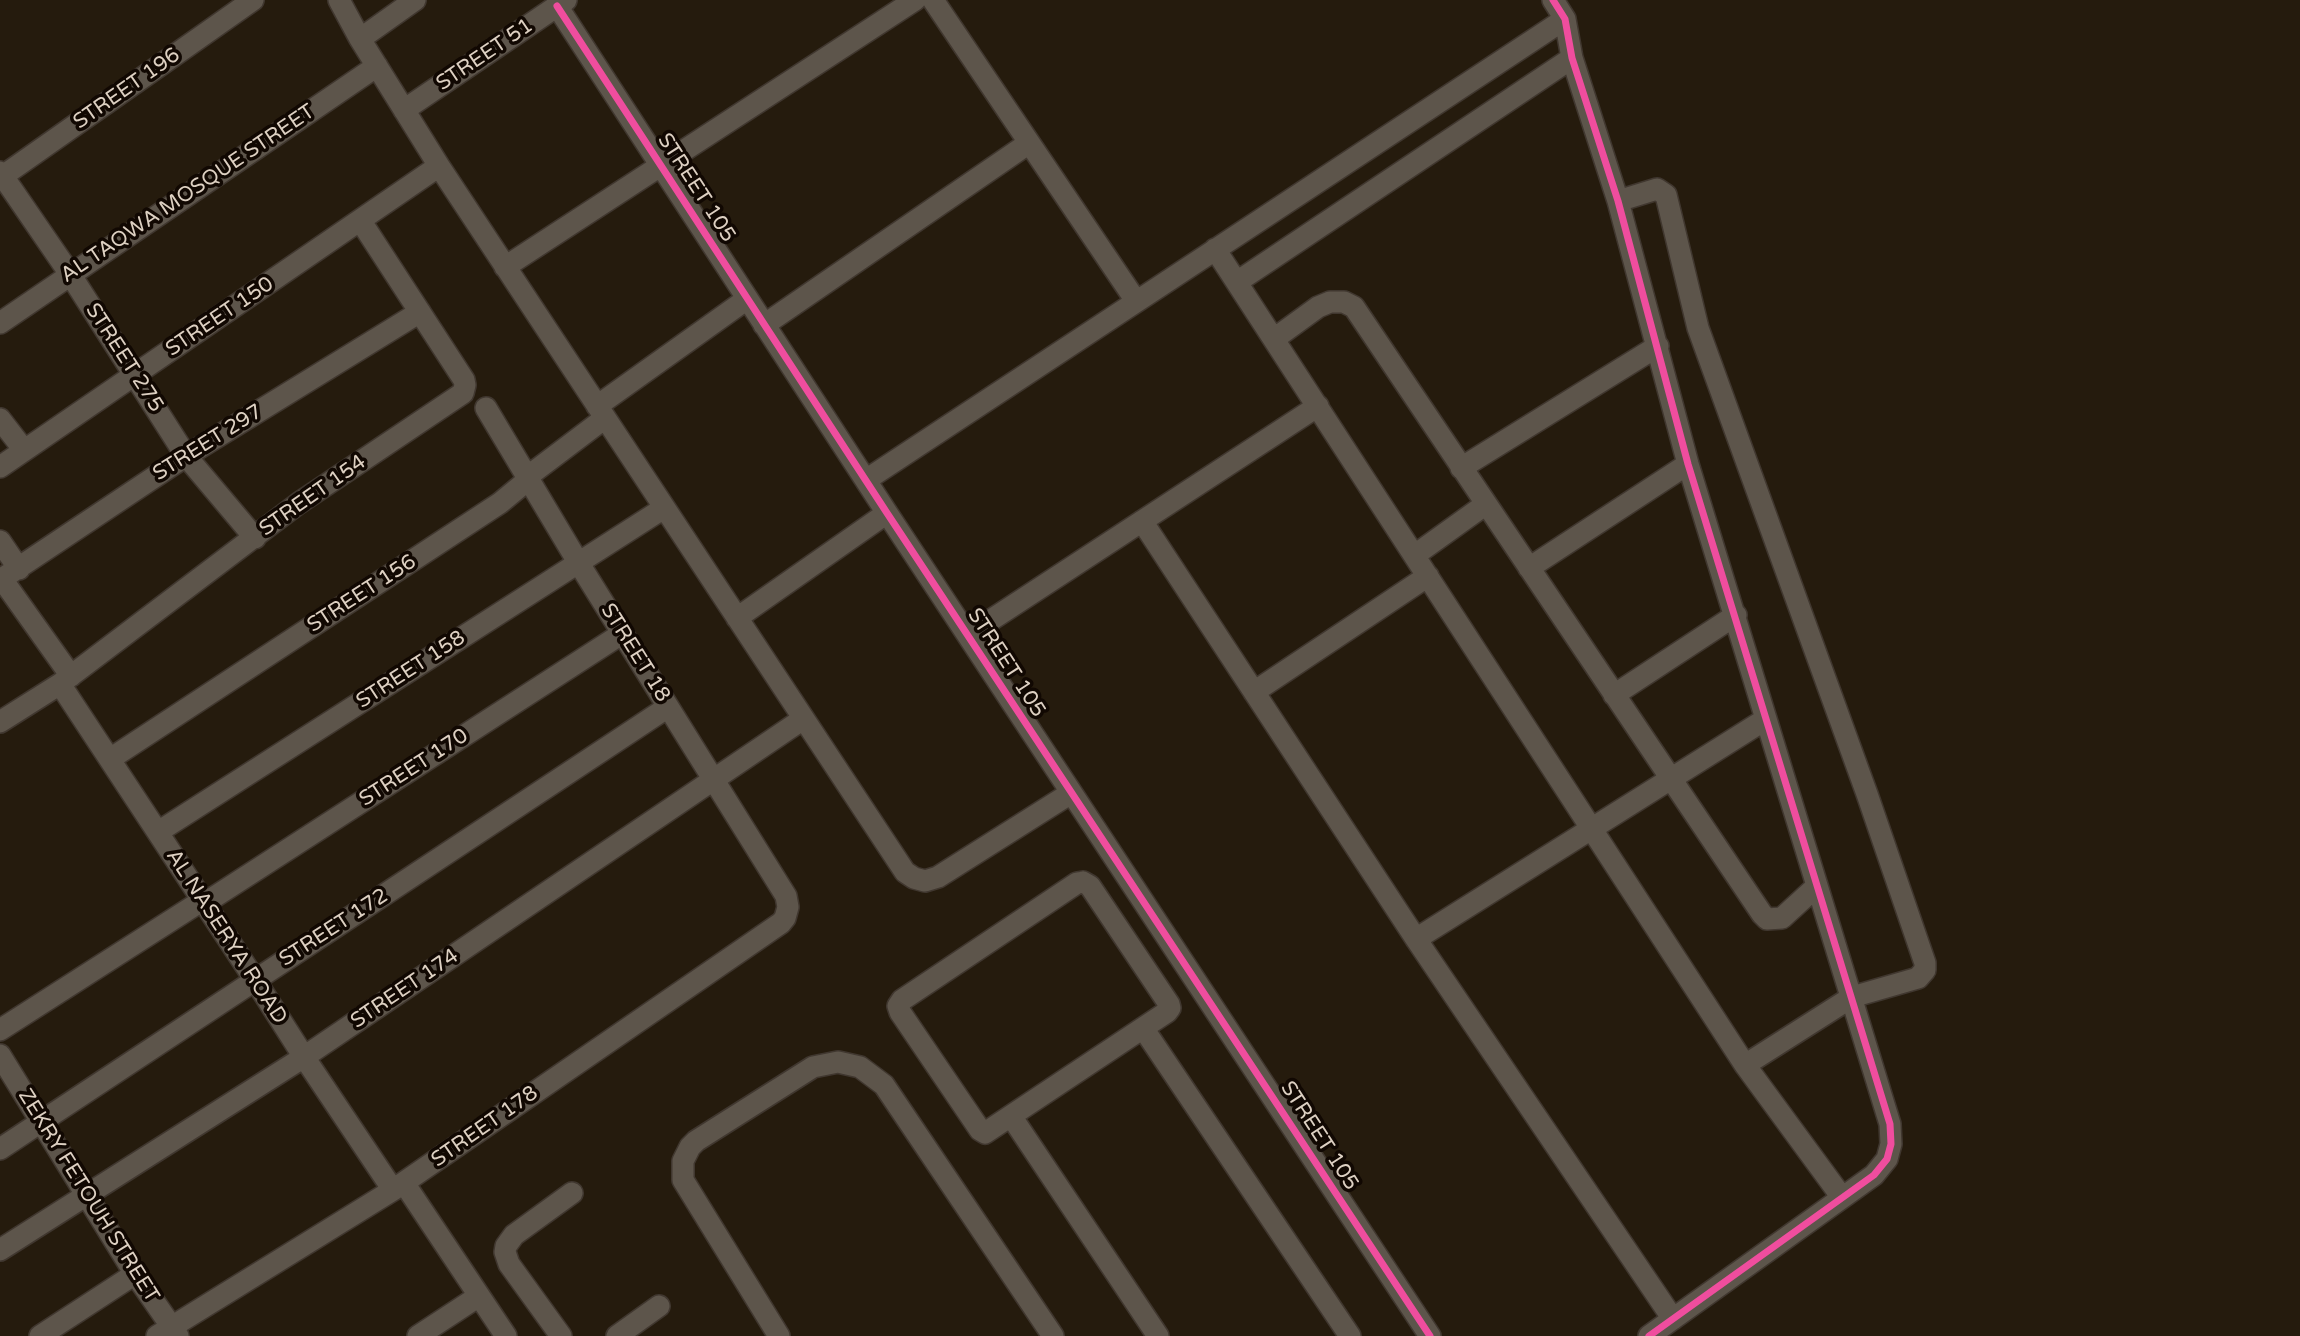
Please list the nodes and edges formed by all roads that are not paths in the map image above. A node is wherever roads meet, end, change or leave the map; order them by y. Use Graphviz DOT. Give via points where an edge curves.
graph roads {
  1 [pos="253,0"];
  2 [pos="339,0"];
  3 [pos="415,0"];
  4 [pos="915,0"];
  5 [pos="933,0"];
  6 [pos="1553,0"];
  7 [pos="562,3"];
  8 [pos="1565,19"];
  9 [pos="360,39"];
  10 [pos="1572,58"];
  11 [pos="377,66"];
  12 [pos="404,110"];
  13 [pos="1029,143"];
  14 [pos="439,166"];
  15 [pos="662,167"];
  16 [pos="1,176"];
  17 [pos="1618,201"];
  18 [pos="360,220"];
  19 [pos="1215,249"];
  20 [pos="505,267"];
  21 [pos="69,274"];
  22 [pos="1237,282"];
  23 [pos="747,299"];
  24 [pos="1136,301"];
  25 [pos="420,312"];
  26 [pos="0,323"];
  27 [pos="764,325"];
  28 [pos="1274,339"];
  29 [pos="1658,346"];
  30 [pos="135,375"];
  31 [pos="1318,406"];
  32 [pos="486,408"];
  33 [pos="601,412"];
  34 [pos="0,419"];
  35 [pos="24,450"];
  36 [pos="187,456"];
  37 [pos="1688,464"];
  38 [pos="0,467"];
  39 [pos="1461,468"];
  40 [pos="527,477"];
  41 [pos="866,481"];
  42 [pos="1486,504"];
  43 [pos="664,508"];
  44 [pos="887,513"];
  45 [pos="1143,521"];
  46 [pos="255,538"];
  47 [pos="0,541"];
  48 [pos="1415,555"];
  49 [pos="578,562"];
  50 [pos="1529,568"];
  51 [pos="7,576"];
  52 [pos="1428,576"];
  53 [pos="1736,615"];
  54 [pos="737,618"];
  55 [pos="623,634"];
  56 [pos="968,635"];
  57 [pos="65,680"];
  58 [pos="1254,692"];
  59 [pos="1614,695"];
  60 [pos="668,707"];
  61 [pos="803,719"];
  62 [pos="1766,719"];
  63 [pos="0,722"];
  64 [pos="110,759"];
  65 [pos="1670,778"];
  66 [pos="714,780"];
  67 [pos="1071,793"];
  68 [pos="1591,827"];
  69 [pos="158,832"];
  70 [pos="1816,886"];
  71 [pos="786,896"];
  72 [pos="204,901"];
  73 [pos="1416,939"];
  74 [pos="255,980"];
  75 [pos="1852,997"];
  76 [pos="1143,1028"];
  77 [pos="0,1030"];
  78 [pos="0,1055"];
  79 [pos="304,1057"];
  80 [pos="1745,1065"];
  81 [pos="1011,1116"];
  82 [pos="42,1122"];
  83 [pos="0,1149"];
  84 [pos="398,1186"];
  85 [pos="87,1193"];
  86 [pos="572,1193"];
  87 [pos="1841,1196"];
  88 [pos="0,1250"];
  89 [pos="135,1274"];
  90 [pos="479,1296"];
  91 [pos="659,1306"];
  92 [pos="1673,1319"];
  93 [pos="168,1333"];
  94 [pos="40,1336"];
  95 [pos="418,1336"];
  96 [pos="506,1336"];
  97 [pos="561,1336"];
  98 [pos="617,1336"];
  99 [pos="779,1336"];
  100 [pos="1053,1336"];
  101 [pos="1158,1336"];
  102 [pos="1350,1336"];
  103 [pos="1430,1336"];
  104 [pos="1649,1336"];
  1 -- 16 [label="street, STREET 196"];
  2 -- 9 [label="street"];
  3 -- 9 [label="street"];
  4 -- 15 [label="street"];
  5 -- 13 [label="street"];
  6 -- 8 [label="street"];
  7 -- 12 [label="street, STREET 51"];
  7 -- 15 [label="street, STREET 105"];
  8 -- 10 [label="street"];
  8 -- 19 [label="street"];
  9 -- 11 [label="street"];
  10 -- 17 [label="street"];
  10 -- 22 [label="street"];
  11 -- 12 [label="street"];
  11 -- 21 [label="street, AL TAQWA MOSQUE STREET"];
  12 -- 14 [label="street"];
  13 -- 24 [label="street"];
  13 -- 27 [label="street"];
  14 -- 18 [label="street, STREET 150"];
  14 -- 20 [label="street"];
  15 -- 20 [label="street"];
  15 -- 23 [label="street, STREET 105"];
  16 -- 21 [label="street, STREET 275"];
  17 -- 29 [label="street"];
  17 -- 75 [label="street" via="1657,189 1666,195 1698,328 1925,963 1918,978"];
  18 -- 25 [label="street, STREET 154"];
  18 -- 30 [label="street, STREET 150"];
  19 -- 22 [label="street"];
  19 -- 24 [label="street"];
  20 -- 33 [label="street"];
  21 -- 26 [label="street, AL TAQWA MOSQUE STREET"];
  21 -- 30 [label="street, STREET 275"];
  22 -- 28 [label="street"];
  23 -- 27 [label="street, STREET 105"];
  23 -- 33 [label="street, STREET 156"];
  24 -- 41 [label="street"];
  25 -- 36 [label="street, STREET 297"];
  25 -- 46 [label="street, STREET 154" via="464,380 463,393 299,503"];
  27 -- 41 [label="street, STREET 105"];
  28 -- 31 [label="street"];
  28 -- 39 [label="street" via="1330,302 1354,307"];
  29 -- 37 [label="street"];
  29 -- 39 [label="street"];
  30 -- 35 [label="street, STREET 150"];
  30 -- 36 [label="street, STREET 275"];
  31 -- 45 [label="street"];
  31 -- 48 [label="street"];
  32 -- 40 [label="street, STREET 18"];
  33 -- 40 [label="street, STREET 156"];
  33 -- 43 [label="street"];
  34 -- 35 [label="street"];
  35 -- 38 [label="street, STREET 150"];
  36 -- 46 [label="street, STREET 275"];
  36 -- 51 [label="street, STREET 297"];
  37 -- 50 [label="street"];
  37 -- 53 [label="street"];
  39 -- 42 [label="street"];
  40 -- 49 [label="street, STREET 18"];
  40 -- 64 [label="street, STREET 156" via="500,503"];
  41 -- 44 [label="street, STREET 105"];
  42 -- 48 [label="street"];
  42 -- 50 [label="street"];
  43 -- 49 [label="street, STREET 158"];
  43 -- 54 [label="street"];
  44 -- 54 [label="street"];
  44 -- 56 [label="street, STREET 105"];
  45 -- 56 [label="street"];
  45 -- 58 [label="street"];
  46 -- 57 [label="street, STREET 154"];
  47 -- 51 [label="street, AL NASERYA ROAD"];
  48 -- 52 [label="street"];
  49 -- 55 [label="street, STREET 18"];
  49 -- 69 [label="street, STREET 158"];
  50 -- 59 [label="street"];
  51 -- 57 [label="street, AL NASERYA ROAD"];
  52 -- 58 [label="street"];
  52 -- 68 [label="street"];
  53 -- 59 [label="street"];
  53 -- 62 [label="street"];
  54 -- 61 [label="street"];
  55 -- 60 [label="street, STREET 18"];
  55 -- 72 [label="street, STREET 170"];
  56 -- 67 [label="street, STREET 105"];
  57 -- 63 [label="street, STREET 154"];
  57 -- 64 [label="street, AL NASERYA ROAD"];
  58 -- 73 [label="street"];
  59 -- 65 [label="street"];
  60 -- 66 [label="street, STREET 18"];
  60 -- 74 [label="street, STREET 172"];
  61 -- 66 [label="street, STREET 174"];
  61 -- 67 [label="street" via="905,873 914,878 937,877"];
  62 -- 65 [label="street"];
  62 -- 70 [label="street"];
  64 -- 69 [label="street, AL NASERYA ROAD"];
  65 -- 68 [label="street"];
  65 -- 70 [label="street" via="1767,919 1782,918"];
  66 -- 71 [label="street, STREET 18"];
  66 -- 79 [label="street, STREET 174"];
  67 -- 103 [label="street, STREET 105"];
  68 -- 73 [label="street"];
  68 -- 80 [label="street"];
  69 -- 72 [label="street, AL NASERYA ROAD"];
  70 -- 75 [label="street"];
  71 -- 84 [label="street, STREET 178" via="788,907 781,923"];
  72 -- 74 [label="street, AL NASERYA ROAD"];
  72 -- 77 [label="street, STREET 170"];
  73 -- 92 [label="street"];
  74 -- 79 [label="street, AL NASERYA ROAD"];
  74 -- 82 [label="street, STREET 172"];
  75 -- 80 [label="street"];
  75 -- 87 [label="street" via="1890,1124 1891,1144 1882,1167"];
  76 -- 81 [label="street"];
  76 -- 81 [label="street" via="1167,1012 1169,1004 1090,886 1077,883 898,1006 980,1130 988,1131"];
  76 -- 102 [label="street"];
  78 -- 82 [label="street, ZEKRY FETOUH STREET"];
  79 -- 84 [label="street, AL NASERYA ROAD"];
  79 -- 85 [label="street, STREET 174"];
  80 -- 87 [label="street"];
  81 -- 101 [label="street"];
  82 -- 83 [label="street, STREET 172"];
  82 -- 85 [label="street, ZEKRY FETOUH STREET"];
  84 -- 90 [label="street, AL NASERYA ROAD"];
  84 -- 93 [label="street, STREET 178"];
  85 -- 88 [label="street, STREET 174"];
  85 -- 89 [label="street, ZEKRY FETOUH STREET"];
  86 -- 97 [label="street" via="514,1235 505,1252"];
  87 -- 92 [label="street"];
  89 -- 93 [label="street, ZEKRY FETOUH STREET"];
  89 -- 94 [label="street"];
  90 -- 95 [label="street"];
  90 -- 96 [label="street, AL NASERYA ROAD"];
  91 -- 98 [label="street"];
  92 -- 104 [label="street"];
  99 -- 100 [label="street" via="683,1180 683,1161 690,1147 707,1134 813,1067 838,1062 860,1067 884,1085"];
}
